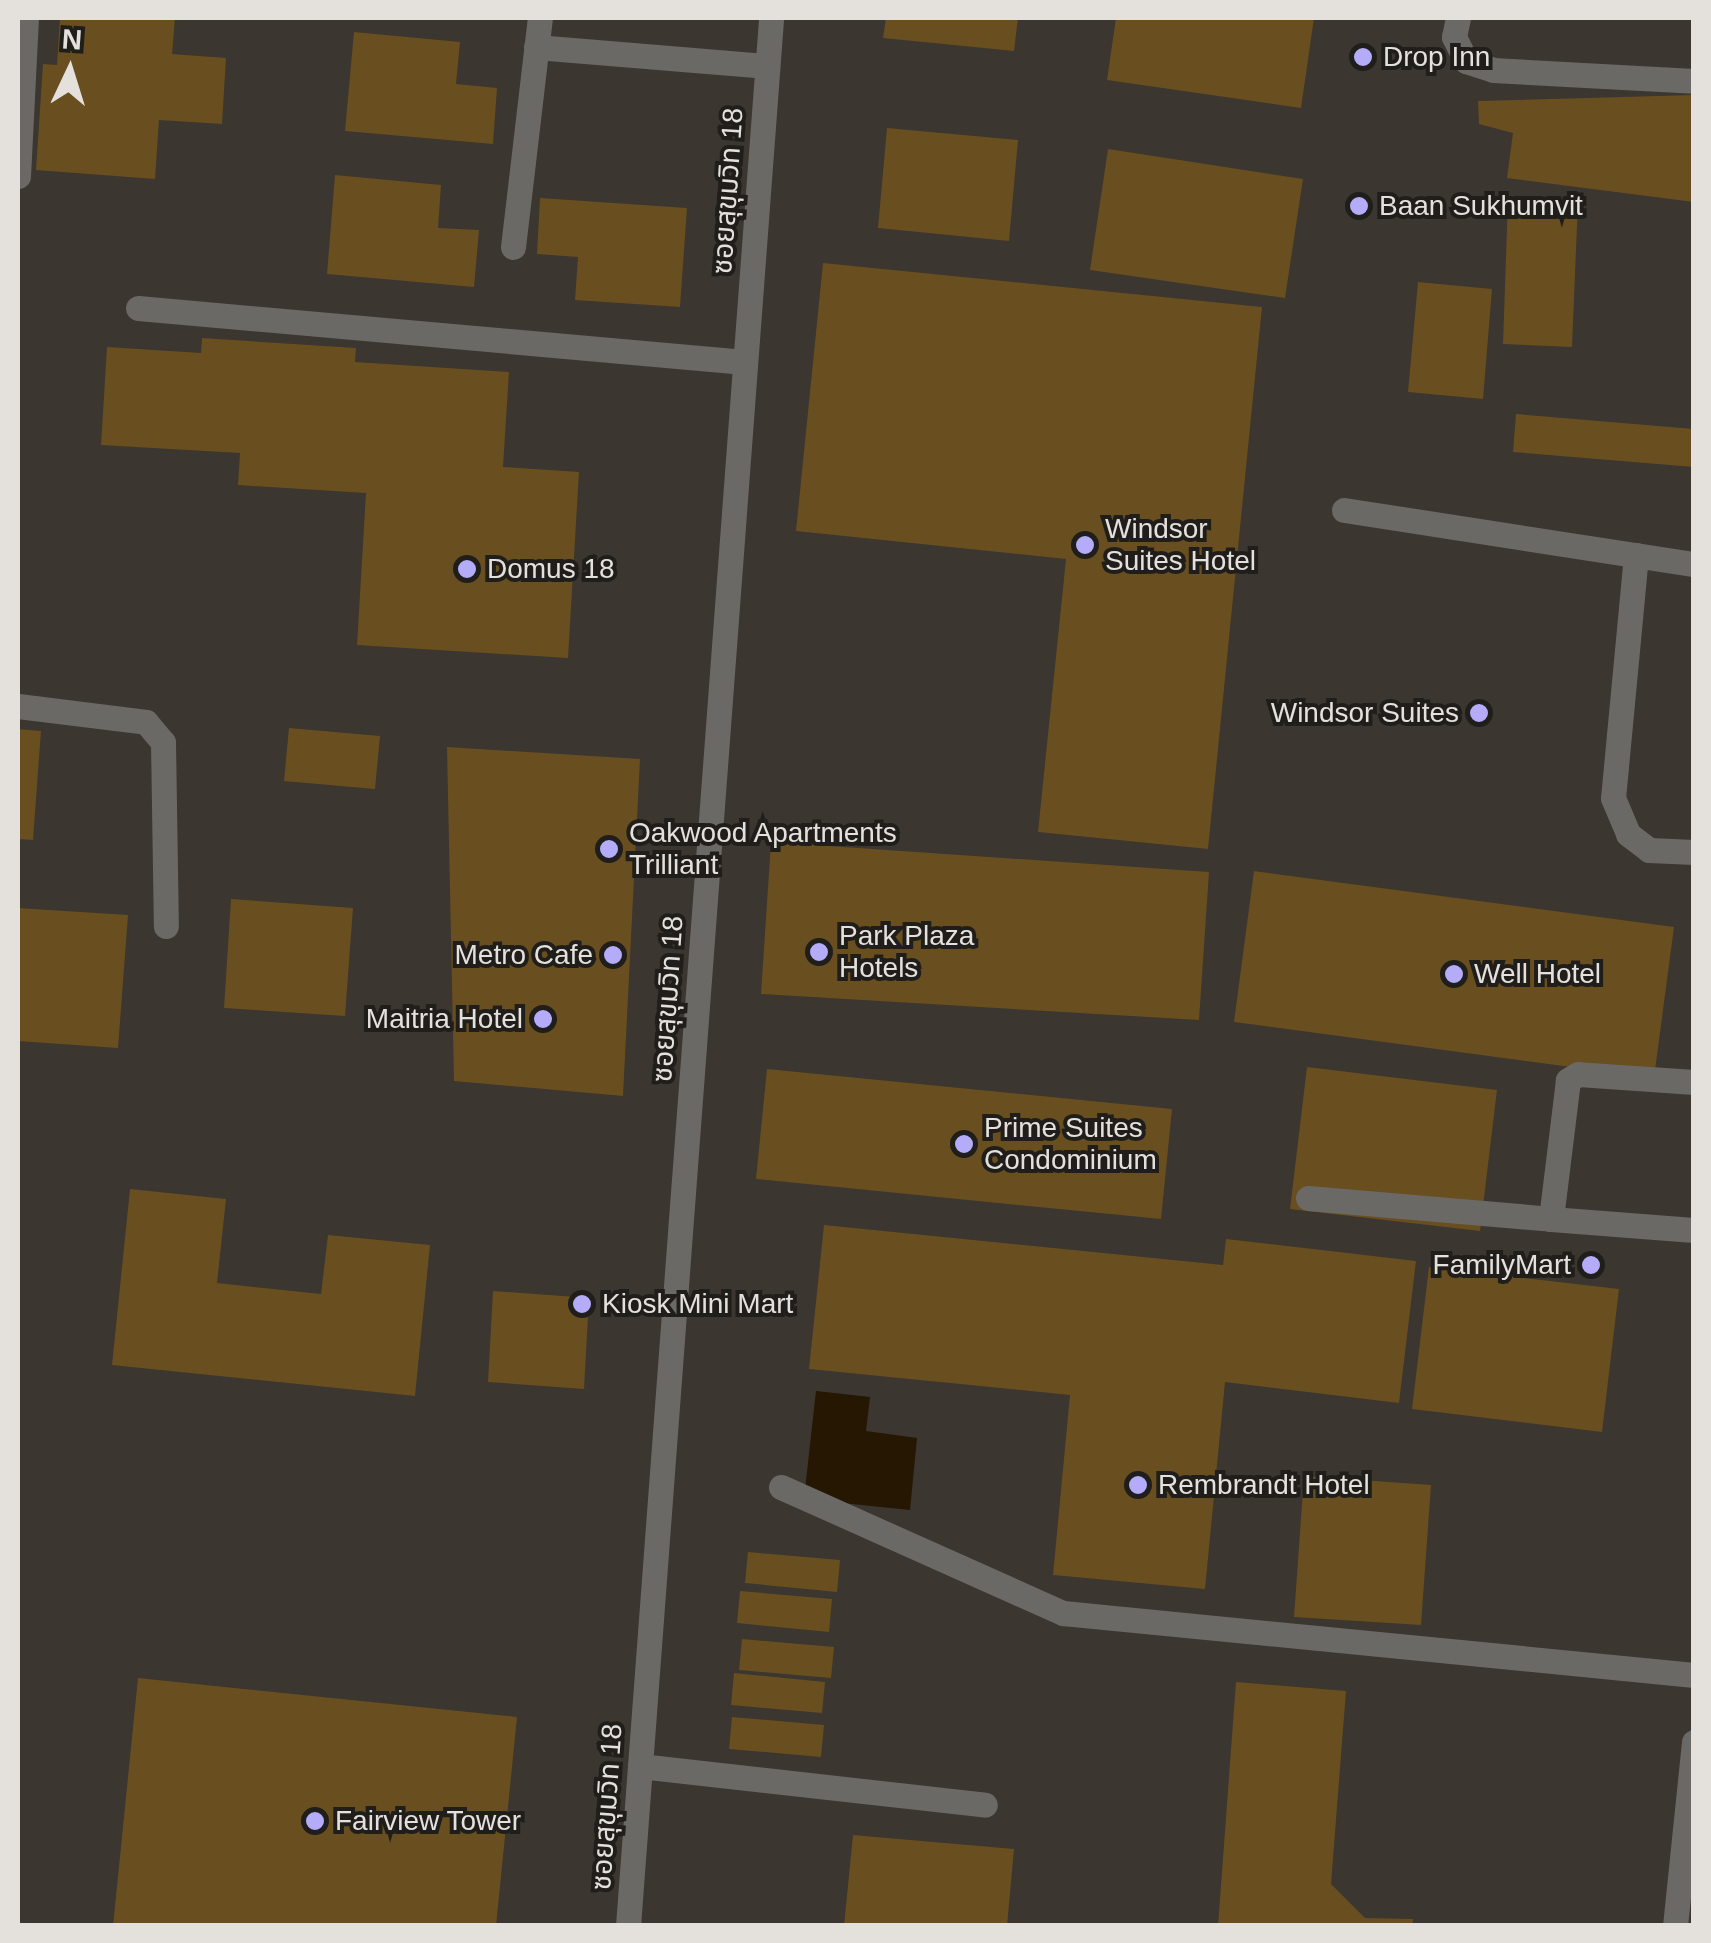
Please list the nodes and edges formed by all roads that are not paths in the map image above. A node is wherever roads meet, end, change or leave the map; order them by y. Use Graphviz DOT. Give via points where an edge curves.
graph roads {
  1 [pos="26,18"];
  2 [pos="540,18"];
  3 [pos="770,18"];
  4 [pos="1458,18"];
  5 [pos="536,47"];
  6 [pos="767,66"];
  7 [pos="1694,82"];
  8 [pos="18,176"];
  9 [pos="513,247"];
  10 [pos="138,308"];
  11 [pos="745,362"];
  12 [pos="1344,510"];
  13 [pos="1636,556"];
  14 [pos="1694,564"];
  15 [pos="18,706"];
  16 [pos="1694,852"];
  17 [pos="166,926"];
  18 [pos="1694,1082"];
  19 [pos="1308,1198"];
  20 [pos="1551,1218"];
  21 [pos="1694,1230"];
  22 [pos="781,1487"];
  23 [pos="1694,1675"];
  24 [pos="1694,1742"];
  25 [pos="640,1766"];
  26 [pos="985,1805"];
  27 [pos="628,1926"];
  28 [pos="1674,1926"];
  1 -- 8 [label="street"];
  2 -- 5 [label="street"];
  3 -- 6 [label="street, ซอยสุขุมวิท 18"];
  4 -- 7 [label="street" via="1454,37 1466,60 1493,70"];
  5 -- 6 [label="street"];
  5 -- 9 [label="street"];
  6 -- 11 [label="street, ซอยสุขุมวิท 18"];
  10 -- 11 [label="street"];
  11 -- 25 [label="street, ซอยสุขุมวิท 18"];
  12 -- 13 [label="street"];
  13 -- 14 [label="street"];
  13 -- 16 [label="street" via="1613,798 1628,834 1650,850"];
  15 -- 17 [label="street" via="146,722 163,742"];
  18 -- 20 [label="street" via="1578,1074 1568,1080"];
  19 -- 20 [label="street"];
  20 -- 21 [label="street"];
  22 -- 23 [label="street" via="1063,1613"];
  24 -- 28 [label="street"];
  25 -- 26 [label="street"];
  25 -- 27 [label="street, ซอยสุขุมวิท 18"];
}
